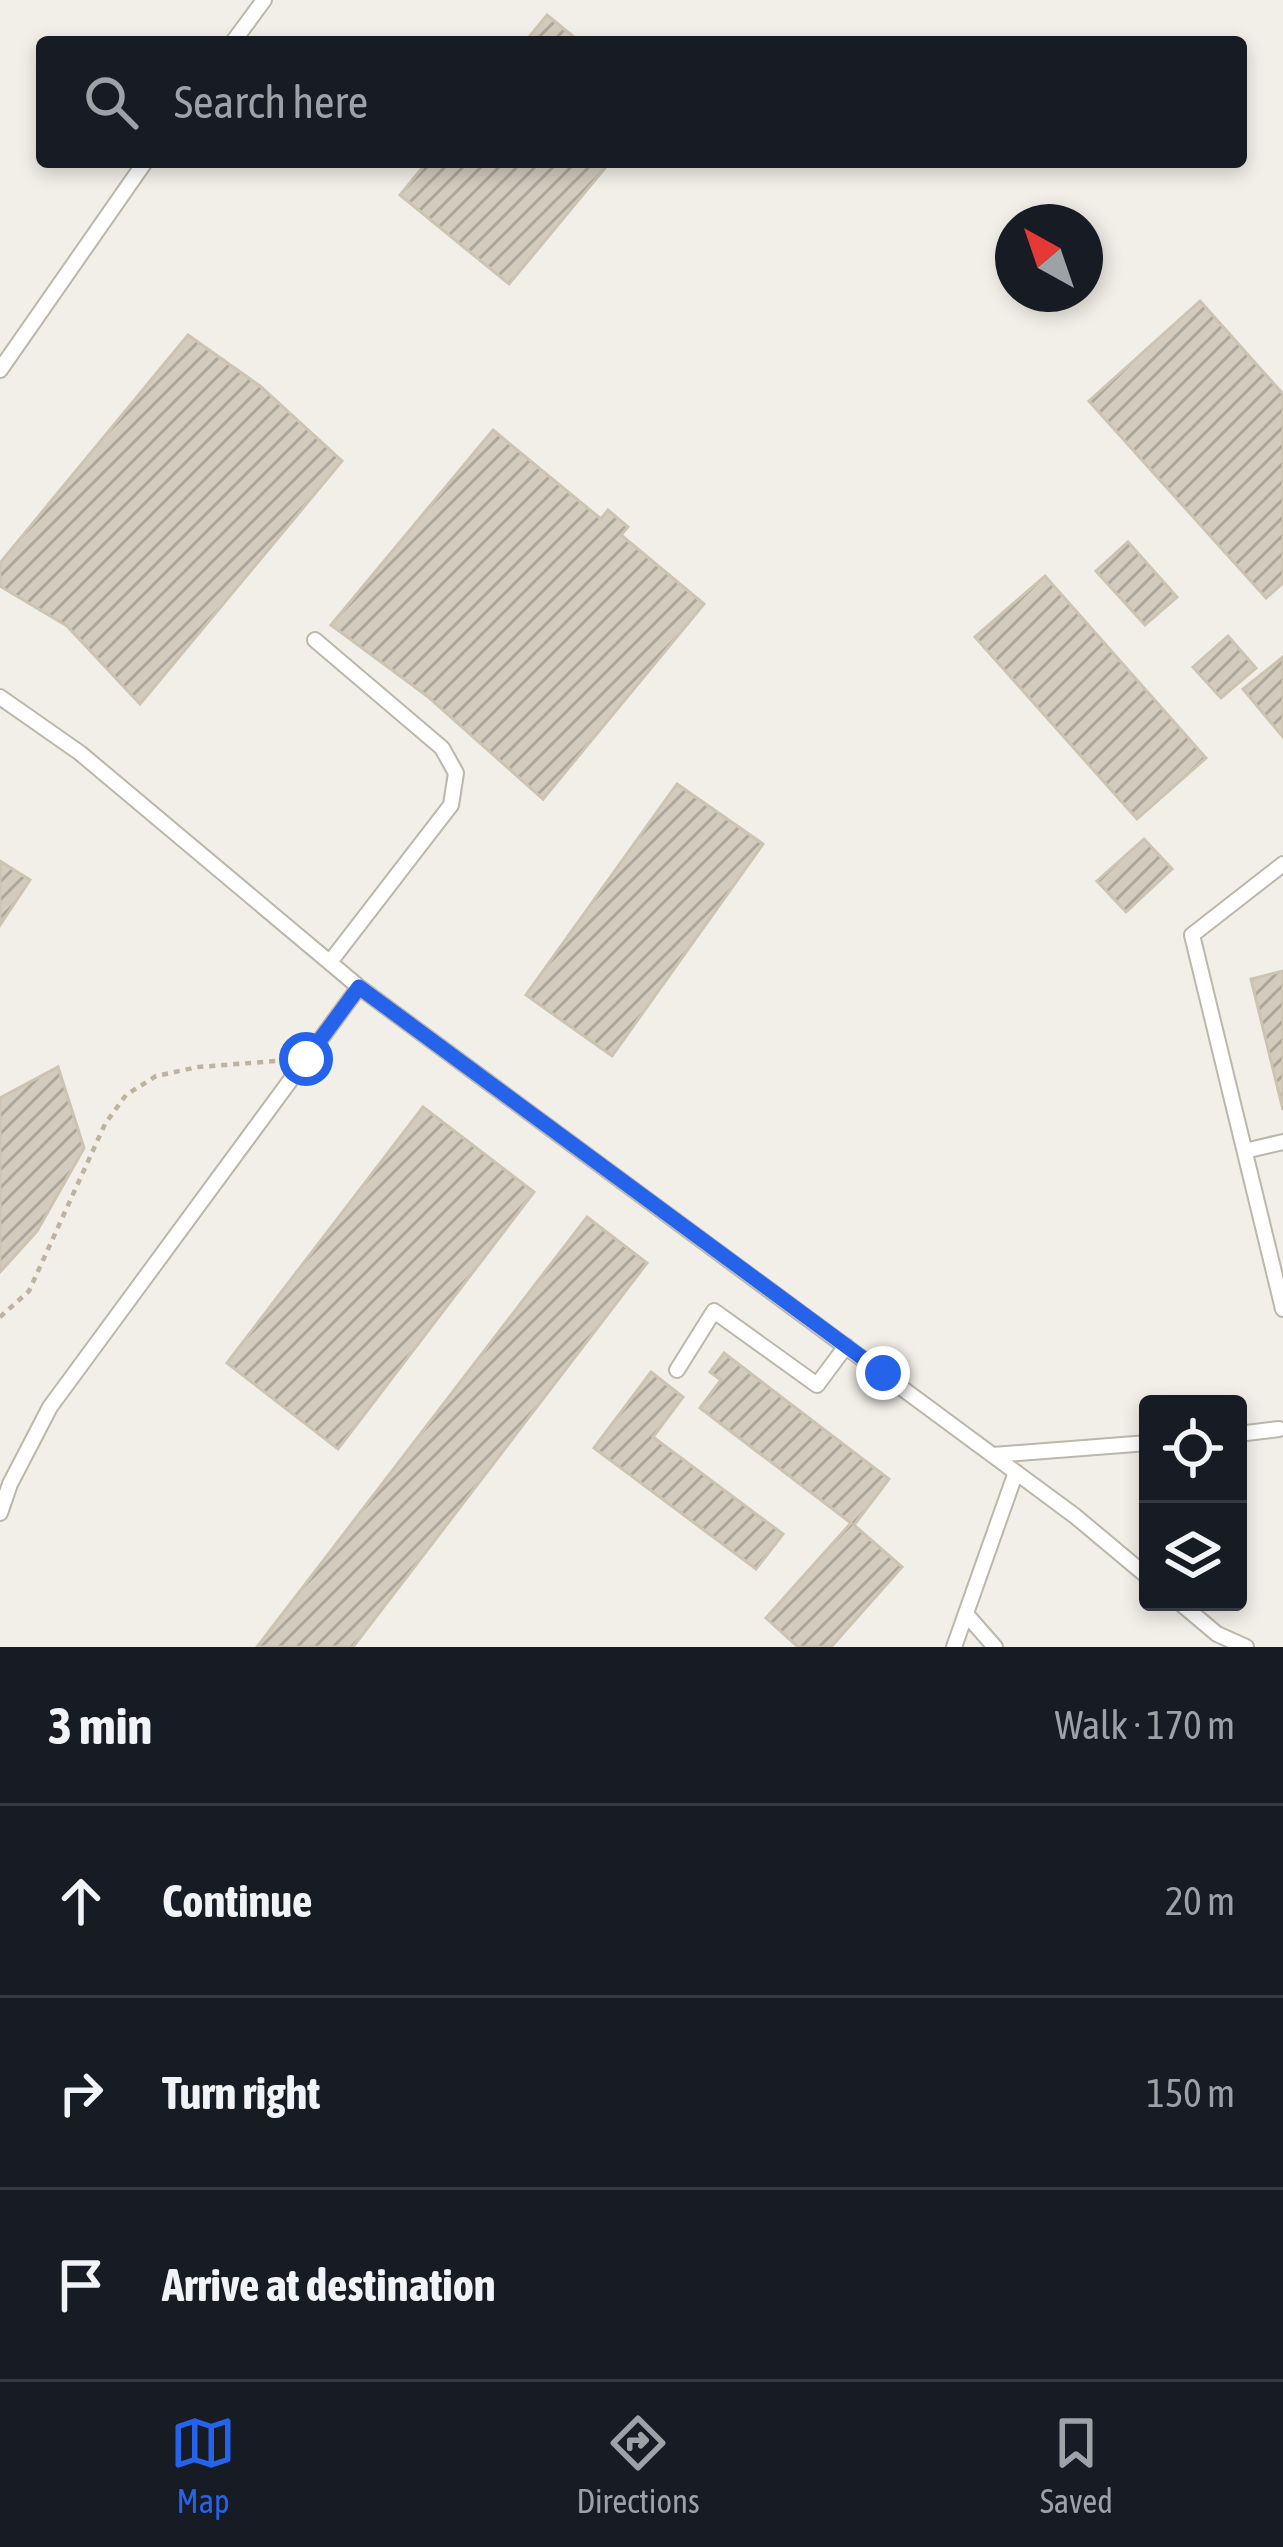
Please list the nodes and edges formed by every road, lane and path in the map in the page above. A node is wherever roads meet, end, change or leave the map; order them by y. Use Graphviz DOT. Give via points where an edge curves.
graph roads {
  1 [pos="264,0"];
  2 [pos="237,36"];
  3 [pos="142,168"];
  4 [pos="0,370"];
  5 [pos="315,640"];
  6 [pos="0,697"];
  7 [pos="1283,865"];
  8 [pos="330,962"];
  9 [pos="359,987"];
  10 [pos="306,1059"];
  11 [pos="1283,1142"];
  12 [pos="1245,1151"];
  13 [pos="1283,1309"];
  14 [pos="0,1317"];
  15 [pos="847,1346"];
  16 [pos="676,1370"];
  17 [pos="1279,1429"];
  18 [pos="1247,1433"];
  19 [pos="1139,1444"];
  20 [pos="992,1455"];
  21 [pos="1016,1472"];
  22 [pos="0,1513"];
  23 [pos="1139,1569"];
  24 [pos="1189,1611"];
  25 [pos="966,1614"];
  26 [pos="954,1647"];
  27 [pos="995,1647"];
  28 [pos="1246,1647"];
  1 -- 2 [label="lane"];
  3 -- 4 [label="lane"];
  5 -- 8 [label="lane" via="442,748 456,773 451,805"];
  6 -- 8 [label="lane" via="80,753"];
  7 -- 12 [label="lane" via="1192,935"];
  8 -- 9 [label="lane"];
  9 -- 10 [label="lane"];
  9 -- 15 [label="lane"];
  10 -- 14 [label="path" via="198,1067 156,1076 126,1096 105,1124 29,1291"];
  10 -- 22 [label="lane" via="50,1407"];
  11 -- 12 [label="lane"];
  12 -- 13 [label="lane"];
  15 -- 16 [label="lane" via="817,1385 714,1312"];
  15 -- 20 [label="lane"];
  17 -- 18 [label="lane"];
  19 -- 20 [label="lane"];
  20 -- 21 [label="lane"];
  21 -- 23 [label="lane"];
  21 -- 25 [label="lane"];
  24 -- 28 [label="lane"];
  25 -- 26 [label="lane"];
  25 -- 27 [label="lane"];
}
